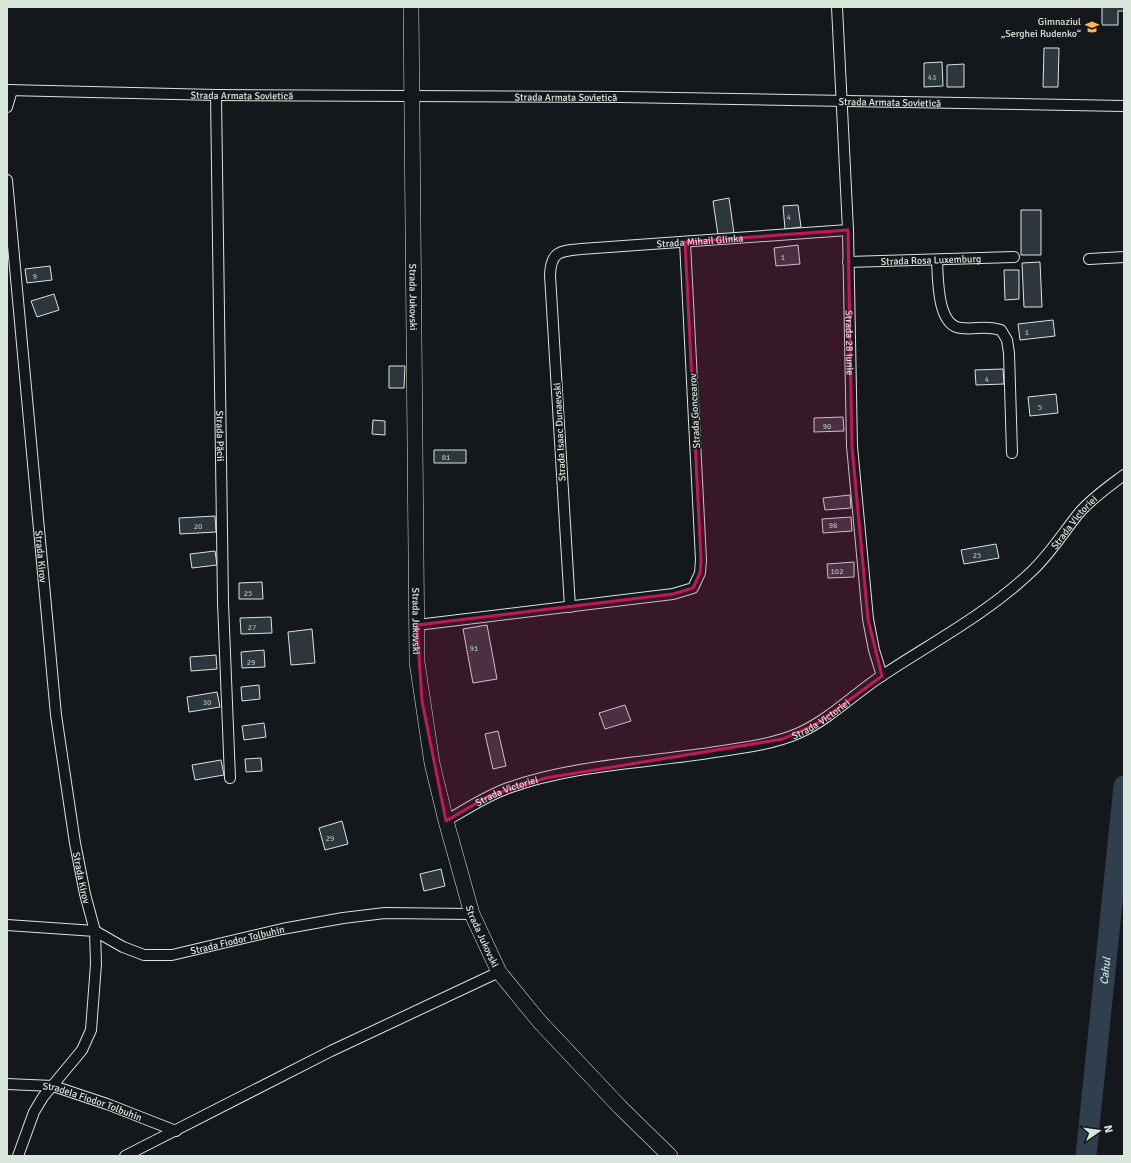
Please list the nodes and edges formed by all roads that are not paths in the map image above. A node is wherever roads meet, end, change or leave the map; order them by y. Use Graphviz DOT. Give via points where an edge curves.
graph roads {
  1 [pos="411,7"];
  2 [pos="837,7"];
  3 [pos="10,90"];
  4 [pos="216,95"];
  5 [pos="410,96"];
  6 [pos="842,101"];
  7 [pos="1124,106"];
  8 [pos="7,107"];
  9 [pos="7,180"];
  10 [pos="848,230"];
  11 [pos="686,242"];
  12 [pos="554,256"];
  13 [pos="1014,257"];
  14 [pos="1124,257"];
  15 [pos="1089,259"];
  16 [pos="937,260"];
  17 [pos="848,262"];
  18 [pos="1012,454"];
  19 [pos="1124,475"];
  20 [pos="570,608"];
  21 [pos="417,625"];
  22 [pos="882,676"];
  23 [pos="230,778"];
  24 [pos="446,821"];
  25 [pos="472,914"];
  26 [pos="7,925"];
  27 [pos="95,931"];
  28 [pos="499,972"];
  29 [pos="7,1084"];
  30 [pos="53,1086"];
  31 [pos="176,1131"];
  32 [pos="18,1156"];
  33 [pos="124,1156"];
  34 [pos="670,1156"];
  1 -- 5 [label="main road, Strada Jukovski"];
  2 -- 6 [label="street, Strada 28 Iunie"];
  3 -- 4 [label="street, Strada Armata Sovietică"];
  3 -- 8 [label="street"];
  4 -- 5 [label="street, Strada Armata Sovietică"];
  4 -- 23 [label="street, Strada Păcii" via="223,603"];
  5 -- 6 [label="street, Strada Armata Sovietică"];
  5 -- 21 [label="main road, Strada Jukovski"];
  6 -- 7 [label="street, Strada Armata Sovietică"];
  6 -- 10 [label="street, Strada 28 Iunie"];
  9 -- 27 [label="street, Strada Kirov" via="56,715 75,842"];
  10 -- 11 [label="street, Strada Mihail Glinka"];
  10 -- 17 [label="street, Strada 28 Iunie"];
  11 -- 12 [label="street, Strada Mihail Glinka" via="566,250"];
  11 -- 20 [label="street, Strada Goncearov" via="702,560 698,580 693,588 673,594"];
  12 -- 20 [label="street, Strada Isaac Dunaevski" via="550,263 550,275"];
  13 -- 16 [label="street, Strada Rosa Luxemburg"];
  14 -- 15 [label="street"];
  16 -- 17 [label="street, Strada Rosa Luxemburg"];
  16 -- 18 [label="street" via="944,317 951,325 960,328 988,326 1001,330 1007,340"];
  17 -- 22 [label="street, Strada 28 Iunie" via="852,446 868,618"];
  19 -- 22 [label="street, Strada Victoriei" via="1095,496 1068,527 1056,546 1017,584 991,605"];
  20 -- 21 [label="street"];
  21 -- 24 [label="main road, Strada Jukovski" via="417,662 422,701 432,763"];
  22 -- 24 [label="street, Strada Victoriei" via="818,723 783,739 581,770 546,778 489,796"];
  24 -- 25 [label="main road, Strada Jukovski"];
  25 -- 27 [label="street, Strada Fiodor Tolbuhin" via="378,914 282,929 172,955 144,955 123,947"];
  25 -- 28 [label="main road, Strada Jukovski"];
  26 -- 27 [label="street, Strada Fiodor Tolbuhin"];
  27 -- 30 [label="street, Strada Kirov" via="96,964 91,1030 82,1050"];
  28 -- 31 [label="street" via="331,1051"];
  28 -- 34 [label="main road, Strada Jukovski" via="539,1021"];
  29 -- 30 [label="street, Stradela Fiodor Tolbuhin"];
  30 -- 31 [label="street, Stradela Fiodor Tolbuhin"];
  30 -- 32 [label="street, Strada Kirov" via="34,1112"];
  31 -- 33 [label="street"];
}
